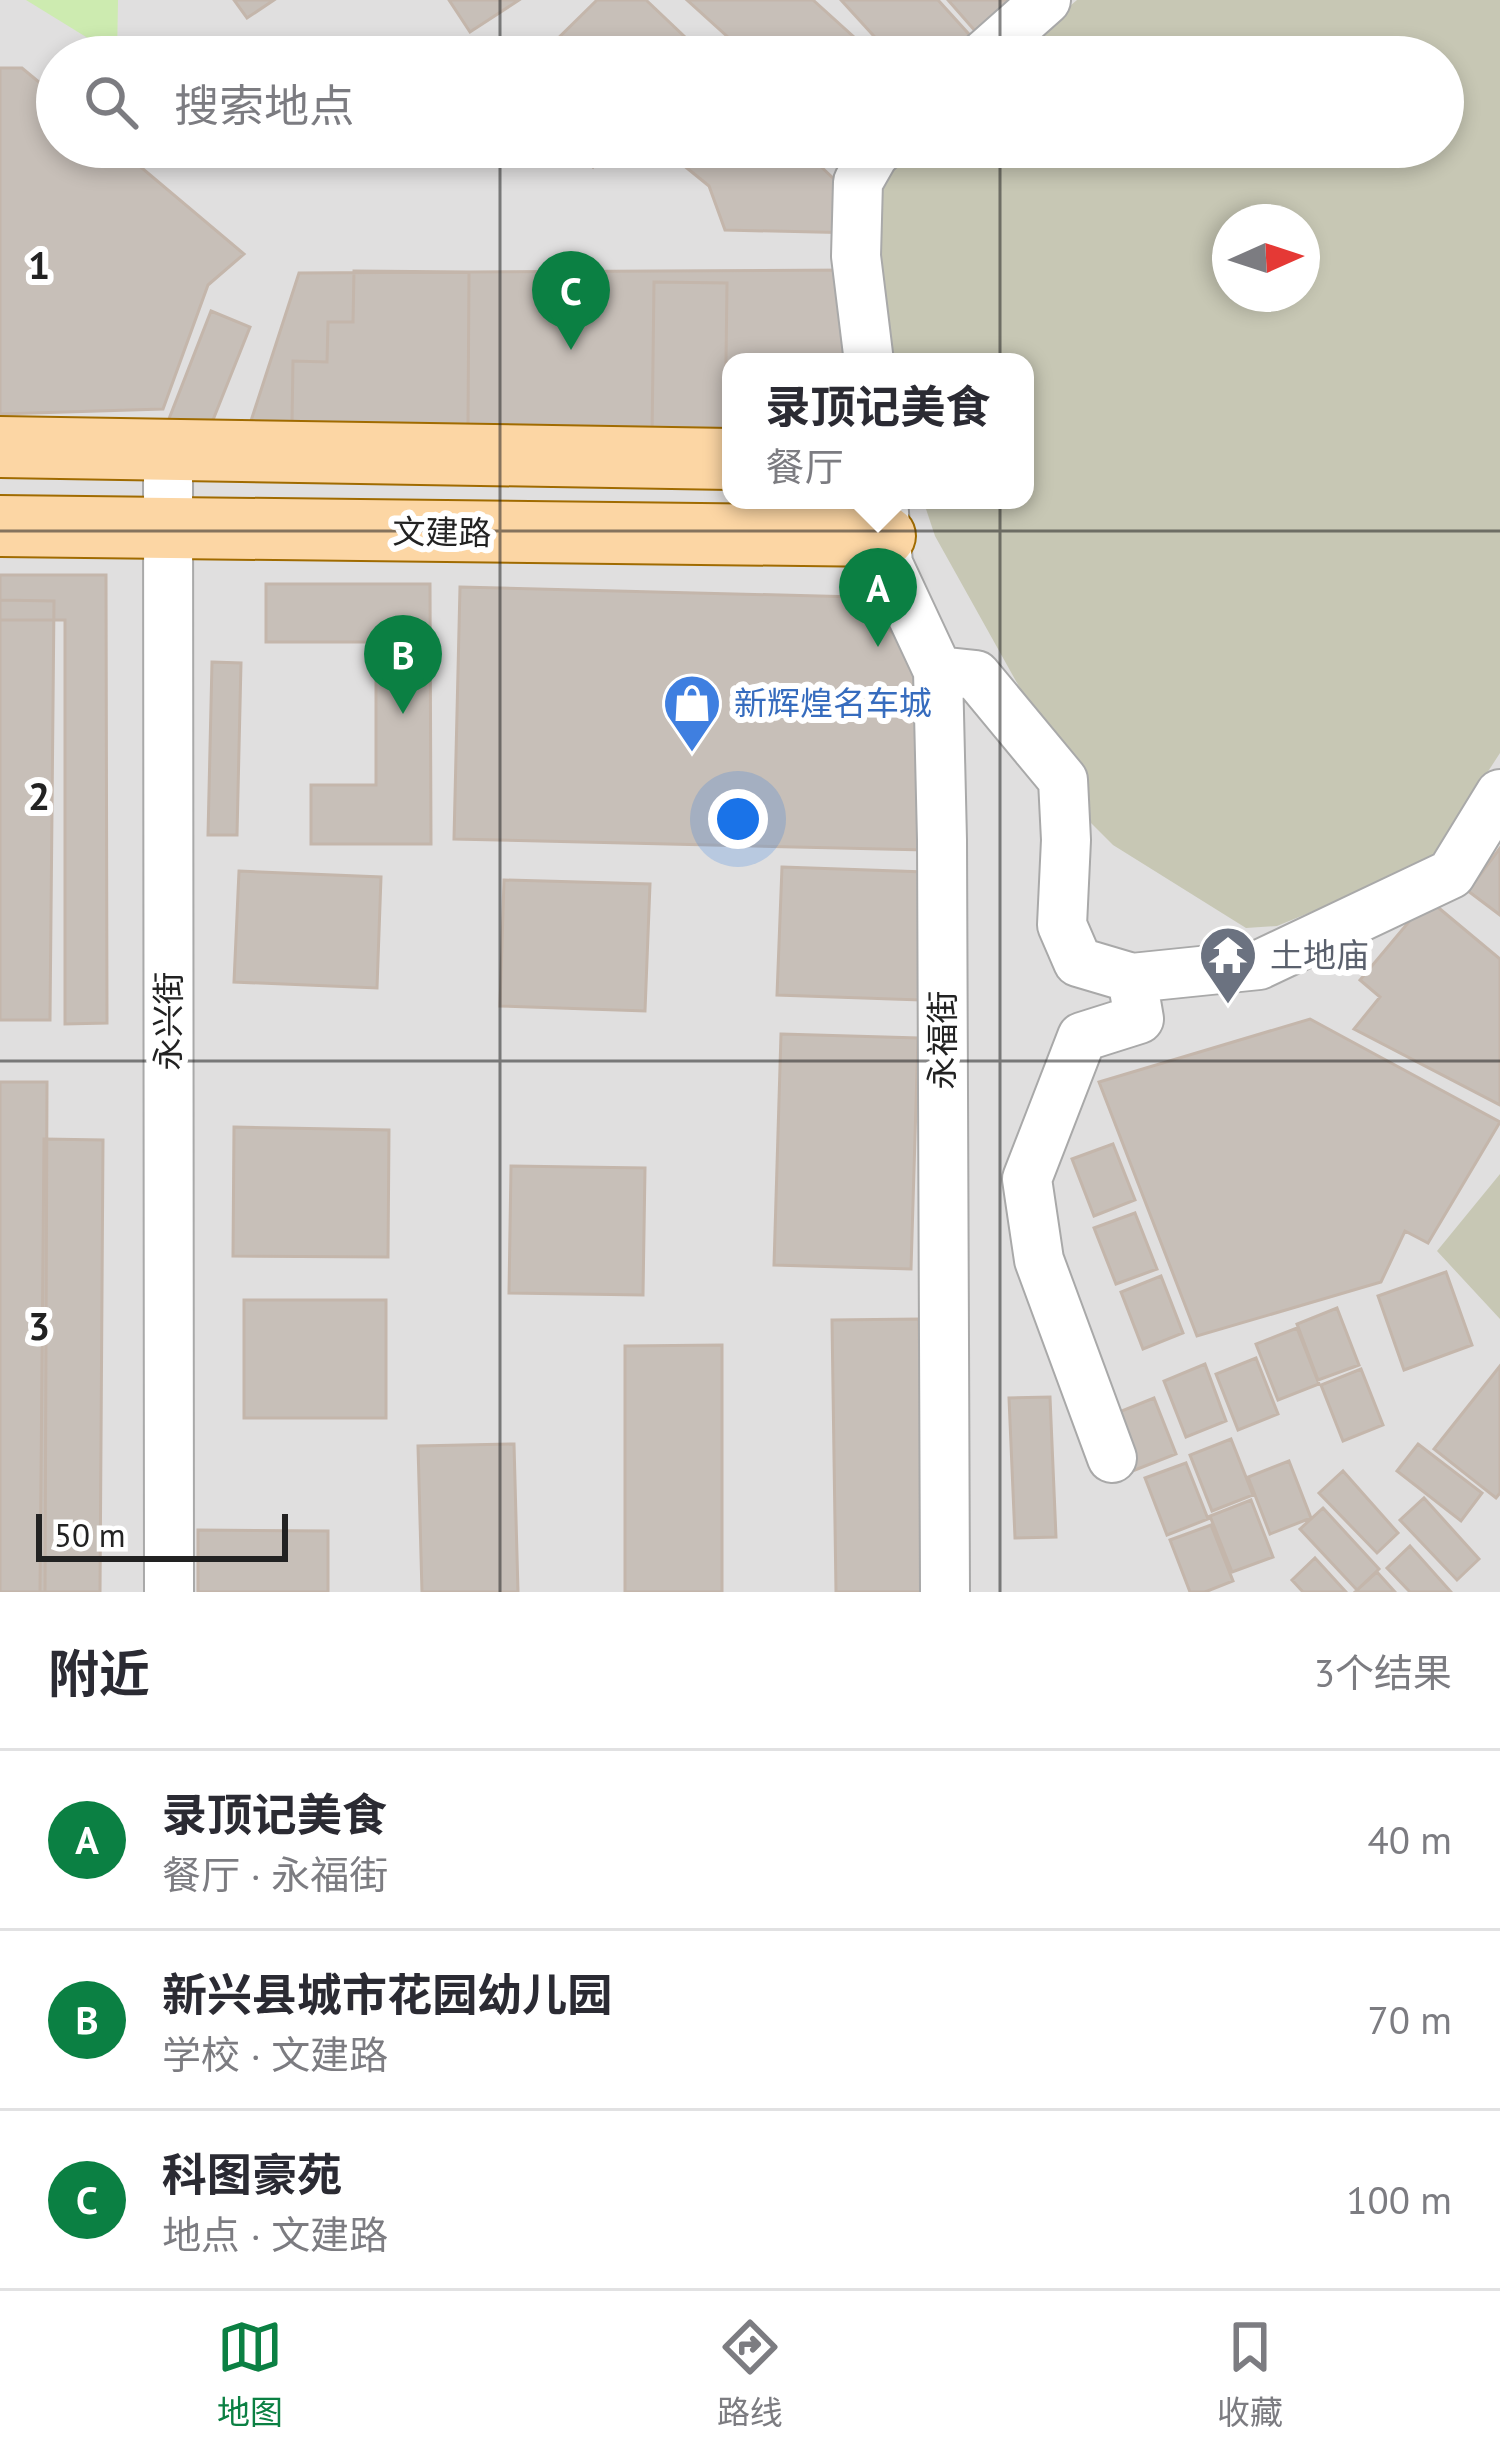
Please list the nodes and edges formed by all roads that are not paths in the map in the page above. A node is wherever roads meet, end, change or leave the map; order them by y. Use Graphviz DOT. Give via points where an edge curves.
graph roads {
  1 [pos="1046,0"];
  2 [pos="1006,36"];
  3 [pos="866,168"];
  4 [pos="868,353"];
  5 [pos="0,447"];
  6 [pos="168,451"];
  7 [pos="722,459"];
  8 [pos="884,518"];
  9 [pos="0,526"];
  10 [pos="168,530"];
  11 [pos="938,671"];
  12 [pos="1500,794"];
  13 [pos="1132,978"];
  14 [pos="1112,1458"];
  15 [pos="169,1592"];
  16 [pos="945,1592"];
  1 -- 2 [label="street"];
  3 -- 4 [label="street" via="858,182 856,256"];
  5 -- 6 [label="main road"];
  6 -- 7 [label="main road"];
  6 -- 10 [label="street, 永兴街"];
  8 -- 10 [label="main road, 文建路"];
  8 -- 11 [label="street, 永福街" via="888,564"];
  9 -- 10 [label="main road, 文建路"];
  10 -- 15 [label="street, 永兴街"];
  11 -- 13 [label="street" via="976,675 1063,781 1062,925 1078,962"];
  11 -- 16 [label="street, 永福街"];
  12 -- 13 [label="street" via="1451,874 1259,964"];
  13 -- 14 [label="street" via="1139,1019 1082,1037 1027,1179 1039,1261"];
}
